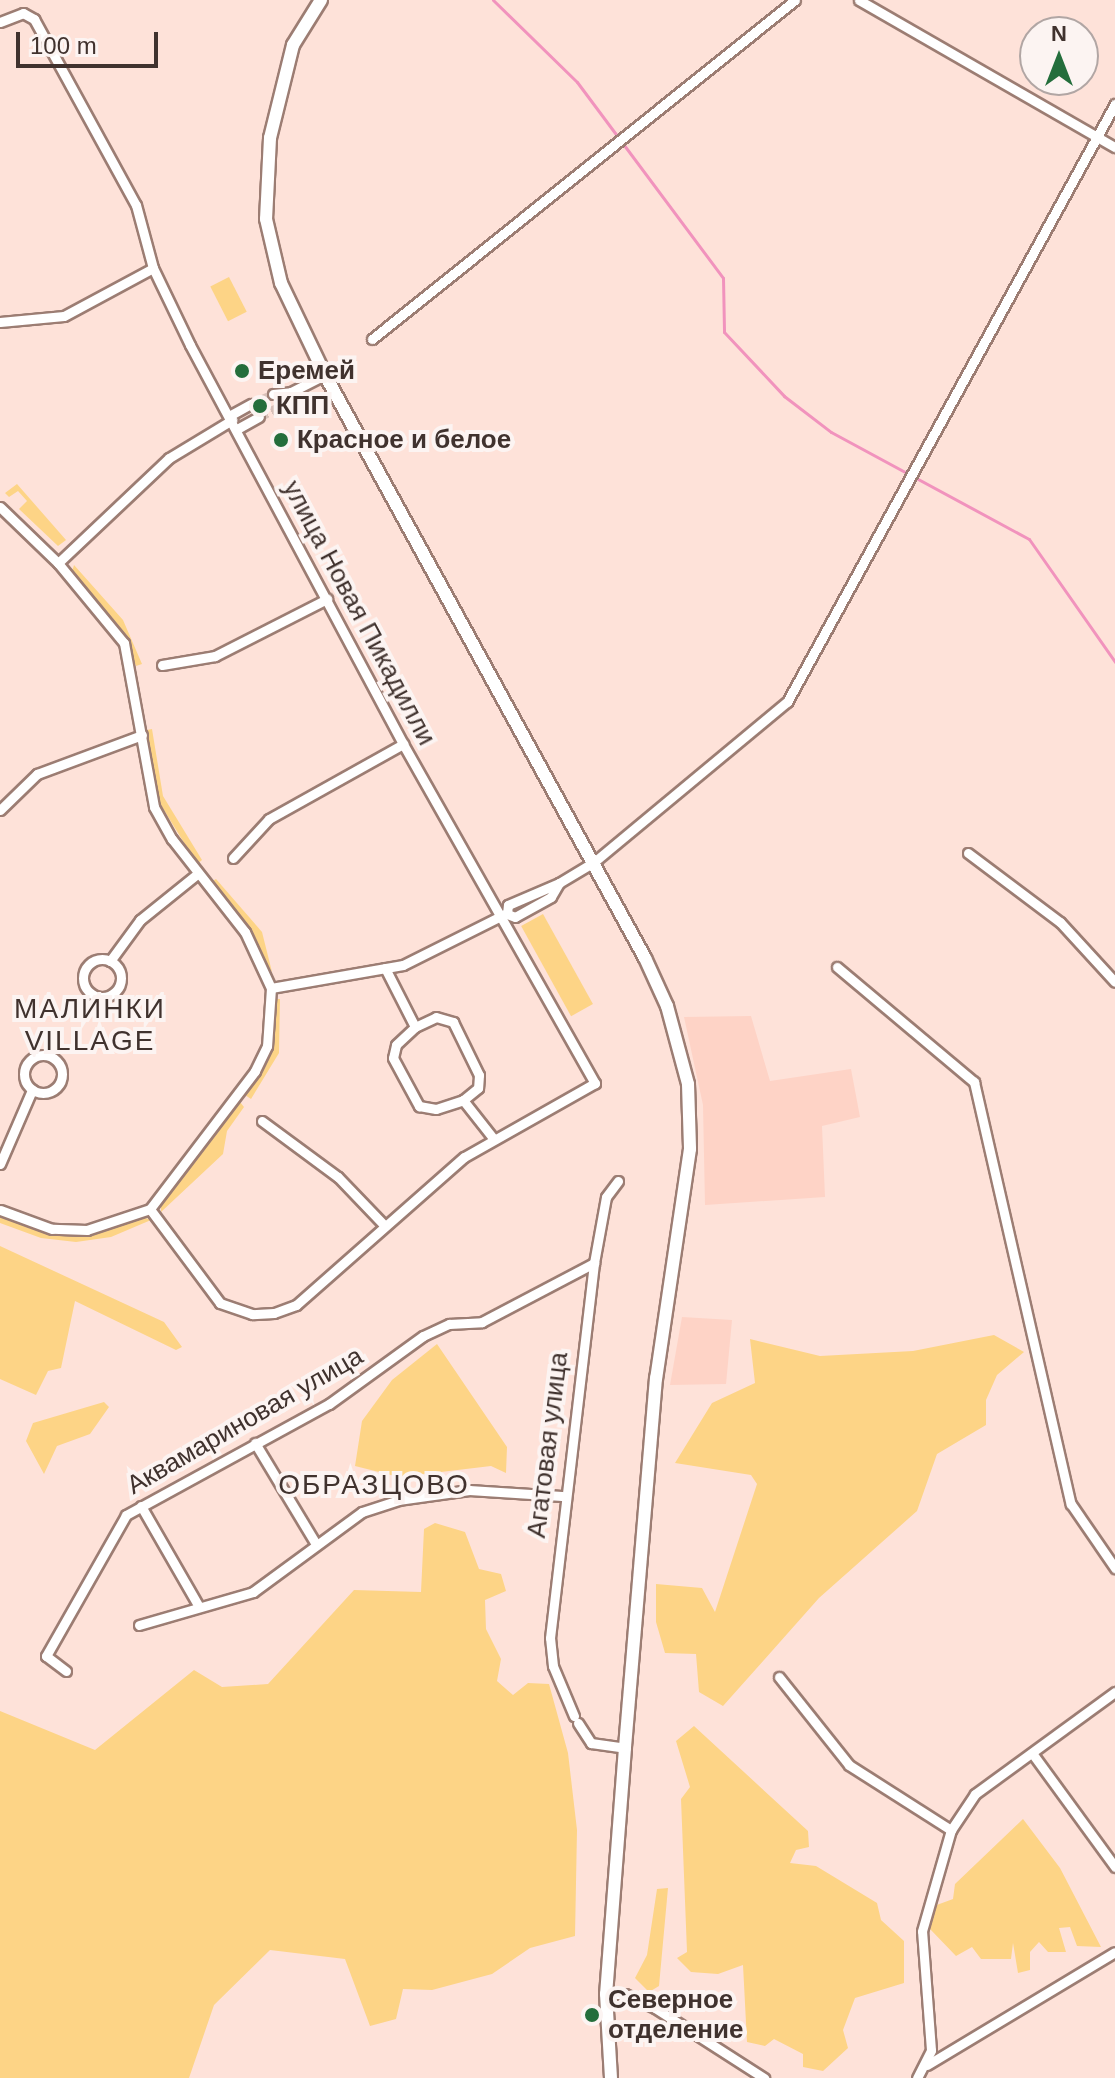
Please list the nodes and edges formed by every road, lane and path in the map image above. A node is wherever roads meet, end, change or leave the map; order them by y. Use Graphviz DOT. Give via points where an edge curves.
graph roads {
  1 [pos="321,0"];
  2 [pos="795,0"];
  3 [pos="859,0"];
  4 [pos="0,22"];
  5 [pos="1115,104"];
  6 [pos="1097,137"];
  7 [pos="1115,147"];
  8 [pos="153,268"];
  9 [pos="0,322"];
  10 [pos="372,339"];
  11 [pos="325,375"];
  12 [pos="291,392"];
  13 [pos="273,394"];
  14 [pos="251,404"];
  15 [pos="281,406"];
  16 [pos="259,417"];
  17 [pos="233,422"];
  18 [pos="0,507"];
  19 [pos="58,563"];
  20 [pos="327,599"];
  21 [pos="162,665"];
  22 [pos="142,735"];
  23 [pos="403,744"];
  24 [pos="0,810"];
  25 [pos="968,853"];
  26 [pos="233,858"];
  27 [pos="594,862"];
  28 [pos="197,874"];
  29 [pos="504,915"];
  30 [pos="110,961"];
  31 [pos="837,967"];
  32 [pos="385,968"];
  33 [pos="1115,982"];
  34 [pos="271,988"];
  35 [pos="415,1027"];
  36 [pos="32,1090"];
  37 [pos="463,1100"];
  38 [pos="262,1121"];
  39 [pos="493,1138"];
  40 [pos="0,1164"];
  41 [pos="618,1181"];
  42 [pos="150,1209"];
  43 [pos="0,1210"];
  44 [pos="384,1225"];
  45 [pos="594,1263"];
  46 [pos="255,1443"];
  47 [pos="562,1496"];
  48 [pos="141,1506"];
  49 [pos="316,1544"];
  50 [pos="1115,1568"];
  51 [pos="198,1605"];
  52 [pos="139,1625"];
  53 [pos="66,1671"];
  54 [pos="779,1677"];
  55 [pos="1115,1692"];
  56 [pos="625,1748"];
  57 [pos="1032,1753"];
  58 [pos="951,1830"];
  59 [pos="1115,1867"];
  60 [pos="1115,1952"];
  61 [pos="606,1994"];
  62 [pos="927,2065"];
  63 [pos="611,2078"];
  64 [pos="764,2078"];
  65 [pos="917,2078"];
  1 -- 11 [label="street" via="283,73 266,182 274,263"];
  2 -- 10 [label="street"];
  3 -- 6 [label="street"];
  4 -- 8 [label="street, улица Новая Пикадилли" via="23,13 34,19 136,205"];
  5 -- 6 [label="street"];
  6 -- 7 [label="street"];
  6 -- 27 [label="street" via="787,702"];
  8 -- 9 [label="street" via="64,316"];
  8 -- 17 [label="street, улица Новая Пикадилли"];
  11 -- 12 [label="street"];
  11 -- 27 [label="street"];
  12 -- 13 [label="street"];
  12 -- 15 [label="street"];
  14 -- 17 [label="street"];
  16 -- 17 [label="street"];
  17 -- 19 [label="street" via="169,458"];
  17 -- 20 [label="street, улица Новая Пикадилли"];
  18 -- 19 [label="street"];
  19 -- 22 [label="street" via="124,643"];
  20 -- 21 [label="street" via="215,656"];
  20 -- 23 [label="street, улица Новая Пикадилли"];
  22 -- 24 [label="street" via="37,774"];
  22 -- 28 [label="street" via="154,807"];
  23 -- 26 [label="street" via="269,819"];
  23 -- 29 [label="street, улица Новая Пикадилли"];
  25 -- 33 [label="street" via="1060,922"];
  27 -- 29 [label="street" via="508,905"];
  27 -- 56 [label="street" via="667,1006 688,1084 690,1149 656,1378"];
  28 -- 30 [label="street" via="140,920"];
  28 -- 34 [label="street" via="245,932"];
  29 -- 32 [label="street" via="431,955"];
  29 -- 39 [label="street, улица Новая Пикадилли" via="595,1083"];
  30 -- 30 [label="street" via="119,970 118,988 96,996 83,983 84,970 98,959"];
  31 -- 50 [label="street" via="974,1082 1071,1504"];
  32 -- 34 [label="street"];
  32 -- 35 [label="street"];
  34 -- 42 [label="street" via="267,1046 255,1071"];
  35 -- 37 [label="street" via="436,1017 453,1022 479,1075 478,1088"];
  35 -- 37 [label="street" via="396,1045 393,1058 419,1106 436,1109"];
  36 -- 36 [label="street" via="23,1075 27,1063 43,1055 55,1059 60,1084 50,1092"];
  36 -- 40 [label="street"];
  37 -- 39 [label="street"];
  38 -- 44 [label="street" via="338,1177"];
  39 -- 44 [label="street"];
  41 -- 45 [label="street, Агатовая улица" via="606,1197"];
  42 -- 43 [label="street" via="87,1230 52,1229"];
  42 -- 44 [label="street" via="220,1303 252,1314 296,1305"];
  45 -- 46 [label="street, Аквамариновая улица" via="482,1322 449,1324 423,1336 329,1404"];
  45 -- 47 [label="street, Агатовая улица"];
  46 -- 48 [label="street, Аквамариновая улица"];
  46 -- 49 [label="street"];
  47 -- 49 [label="street" via="469,1490 398,1500 362,1512"];
  47 -- 56 [label="street, Агатовая улица" via="550,1638 553,1666 591,1743"];
  48 -- 51 [label="street"];
  48 -- 53 [label="street, Аквамариновая улица" via="116,1527 46,1656"];
  49 -- 51 [label="street" via="253,1592"];
  51 -- 52 [label="street"];
  54 -- 58 [label="street" via="849,1765"];
  55 -- 57 [label="street"];
  56 -- 61 [label="street"];
  57 -- 58 [label="street" via="975,1794"];
  57 -- 59 [label="street"];
  58 -- 62 [label="street" via="922,1931 932,2029"];
  60 -- 62 [label="street"];
  61 -- 63 [label="street"];
  61 -- 64 [label="street" via="625,1994 655,2008"];
  62 -- 65 [label="street"];
}
